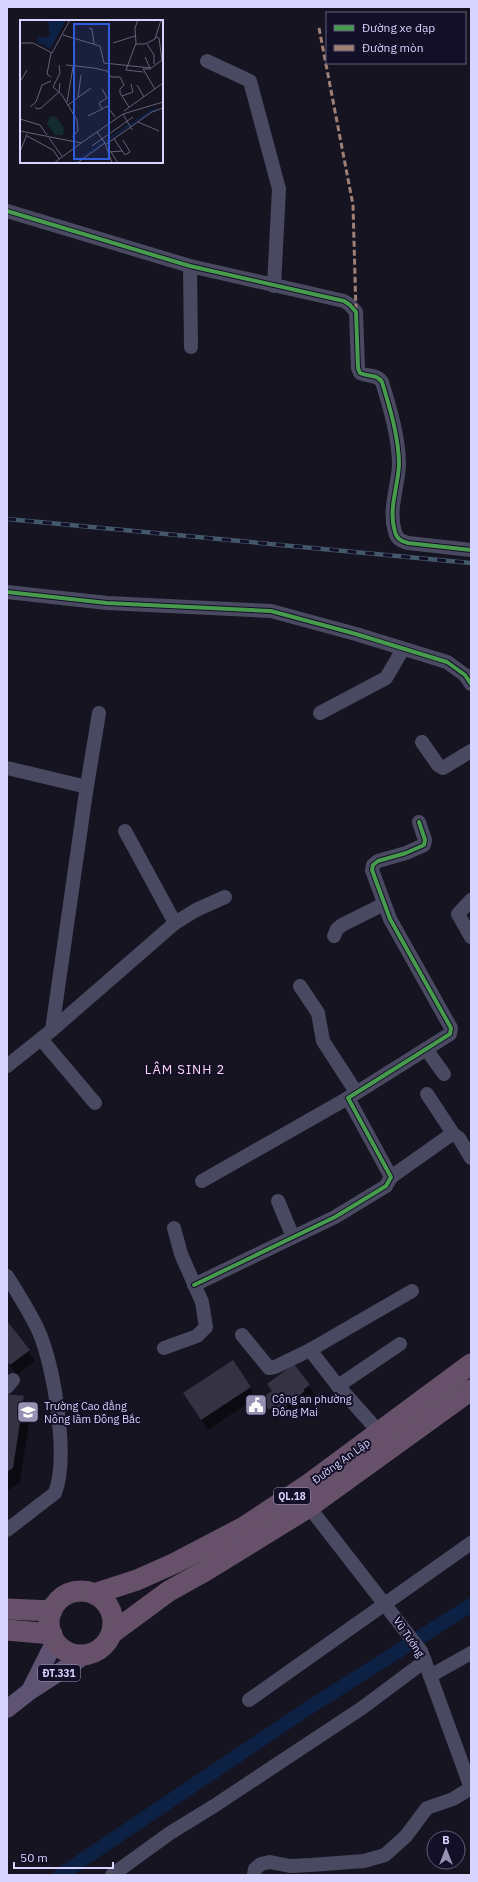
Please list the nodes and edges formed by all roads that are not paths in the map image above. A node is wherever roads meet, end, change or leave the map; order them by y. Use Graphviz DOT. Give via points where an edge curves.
graph roads {
  1 [pos="207,62"];
  2 [pos="7,211"];
  3 [pos="190,266"];
  4 [pos="274,286"];
  5 [pos="191,347"];
  6 [pos="471,550"];
  7 [pos="7,592"];
  8 [pos="404,648"];
  9 [pos="471,684"];
  10 [pos="99,713"];
  11 [pos="320,713"];
  12 [pos="422,742"];
  13 [pos="471,751"];
  14 [pos="7,768"];
  15 [pos="87,787"];
  16 [pos="419,822"];
  17 [pos="125,831"];
  18 [pos="226,897"];
  19 [pos="471,900"];
  20 [pos="384,904"];
  21 [pos="175,923"];
  22 [pos="334,936"];
  23 [pos="471,937"];
  24 [pos="300,986"];
  25 [pos="52,1030"];
  26 [pos="41,1040"];
  27 [pos="426,1049"];
  28 [pos="7,1066"];
  29 [pos="444,1074"];
  30 [pos="426,1094"];
  31 [pos="352,1095"];
  32 [pos="95,1103"];
  33 [pos="454,1135"];
  34 [pos="471,1158"];
  35 [pos="391,1177"];
  36 [pos="202,1181"];
  37 [pos="278,1201"];
  38 [pos="174,1228"];
  39 [pos="293,1237"];
  40 [pos="7,1276"];
  41 [pos="194,1285"];
  42 [pos="412,1291"];
  43 [pos="242,1335"];
  44 [pos="400,1344"];
  45 [pos="164,1348"];
  46 [pos="310,1350"];
  47 [pos="471,1364"];
  48 [pos="338,1386"];
  49 [pos="471,1390"];
  50 [pos="380,1433"];
  51 [pos="309,1507"];
  52 [pos="7,1530"];
  53 [pos="471,1543"];
  54 [pos="94,1594"];
  55 [pos="386,1604"];
  56 [pos="7,1609"];
  57 [pos="52,1611"];
  58 [pos="7,1630"];
  59 [pos="112,1633"];
  60 [pos="54,1637"];
  61 [pos="471,1653"];
  62 [pos="88,1654"];
  63 [pos="423,1656"];
  64 [pos="430,1676"];
  65 [pos="30,1691"];
  66 [pos="249,1700"];
  67 [pos="7,1709"];
  68 [pos="470,1783"];
  69 [pos="112,1875"];
  70 [pos="254,1875"];
  1 -- 4 [label="street" via="250,81 279,189"];
  2 -- 3 [label="street"];
  3 -- 4 [label="street"];
  3 -- 5 [label="street"];
  4 -- 6 [label="street" via="344,301 356,312 358,368 360,373 366,376 380,378 395,432 399,463 392,513 395,533 399,540 408,544"];
  7 -- 8 [label="street" via="107,603 271,611"];
  8 -- 9 [label="street" via="447,662 465,675"];
  8 -- 11 [label="street" via="386,678"];
  10 -- 15 [label="street"];
  12 -- 13 [label="street" via="438,765 443,768"];
  14 -- 15 [label="street"];
  15 -- 25 [label="street"];
  16 -- 20 [label="street" via="425,840 424,845 373,865 372,870"];
  17 -- 21 [label="street"];
  18 -- 21 [label="street" via="196,910"];
  19 -- 23 [label="street" via="458,914"];
  20 -- 22 [label="street" via="342,925"];
  20 -- 27 [label="street" via="390,920 451,1028 450,1034"];
  21 -- 25 [label="street"];
  24 -- 31 [label="street" via="318,1013 323,1041"];
  25 -- 26 [label="street"];
  26 -- 28 [label="street"];
  26 -- 32 [label="street"];
  27 -- 29 [label="street"];
  27 -- 31 [label="street"];
  30 -- 33 [label="street"];
  31 -- 35 [label="street"];
  31 -- 36 [label="street"];
  33 -- 34 [label="street" via="459,1138"];
  33 -- 35 [label="street"];
  35 -- 39 [label="street" via="386,1186 335,1217"];
  37 -- 39 [label="street"];
  38 -- 41 [label="street" via="181,1254"];
  39 -- 41 [label="street"];
  40 -- 52 [label="street" via="29,1313 46,1350 55,1391 60,1455 59,1484 55,1493"];
  41 -- 45 [label="street" via="202,1302 206,1327 197,1336"];
  42 -- 46 [label="street"];
  43 -- 46 [label="street" via="269,1368"];
  44 -- 48 [label="street"];
  46 -- 48 [label="street"];
  47 -- 50 [label="highway, Đường An Lập / QL.18"];
  48 -- 50 [label="street"];
  49 -- 51 [label="highway, Đường An Lập / QL.18"];
  50 -- 54 [label="highway, Đường An Lập / QL.18" via="244,1527 137,1580"];
  51 -- 55 [label="street, Vũ Tướng"];
  51 -- 59 [label="highway, Đường An Lập / QL.18" via="169,1591"];
  53 -- 55 [label="street"];
  54 -- 57 [label="highway, QL.18" via="86,1591 69,1594 59,1601"];
  54 -- 59 [label="highway" via="102,1599 112,1614"];
  55 -- 63 [label="street, Vũ Tướng"];
  55 -- 66 [label="street"];
  56 -- 57 [label="highway"];
  57 -- 60 [label="highway" via="50,1619"];
  58 -- 60 [label="highway"];
  59 -- 62 [label="highway, QL.18" via="102,1647"];
  60 -- 62 [label="highway" via="69,1652"];
  60 -- 65 [label="main road, ĐT.331"];
  61 -- 64 [label="street"];
  62 -- 65 [label="main road, ĐT.331"];
  63 -- 64 [label="street, Vũ Tướng"];
  63 -- 69 [label="street" via="362,1708 170,1833"];
  64 -- 68 [label="street, Vũ Tướng"];
  65 -- 67 [label="main road, ĐT.331"];
  68 -- 70 [label="street" via="453,1799 426,1808 406,1836 385,1855 364,1861 311,1865 290,1866 270,1862 261,1864 255,1869"];
}
